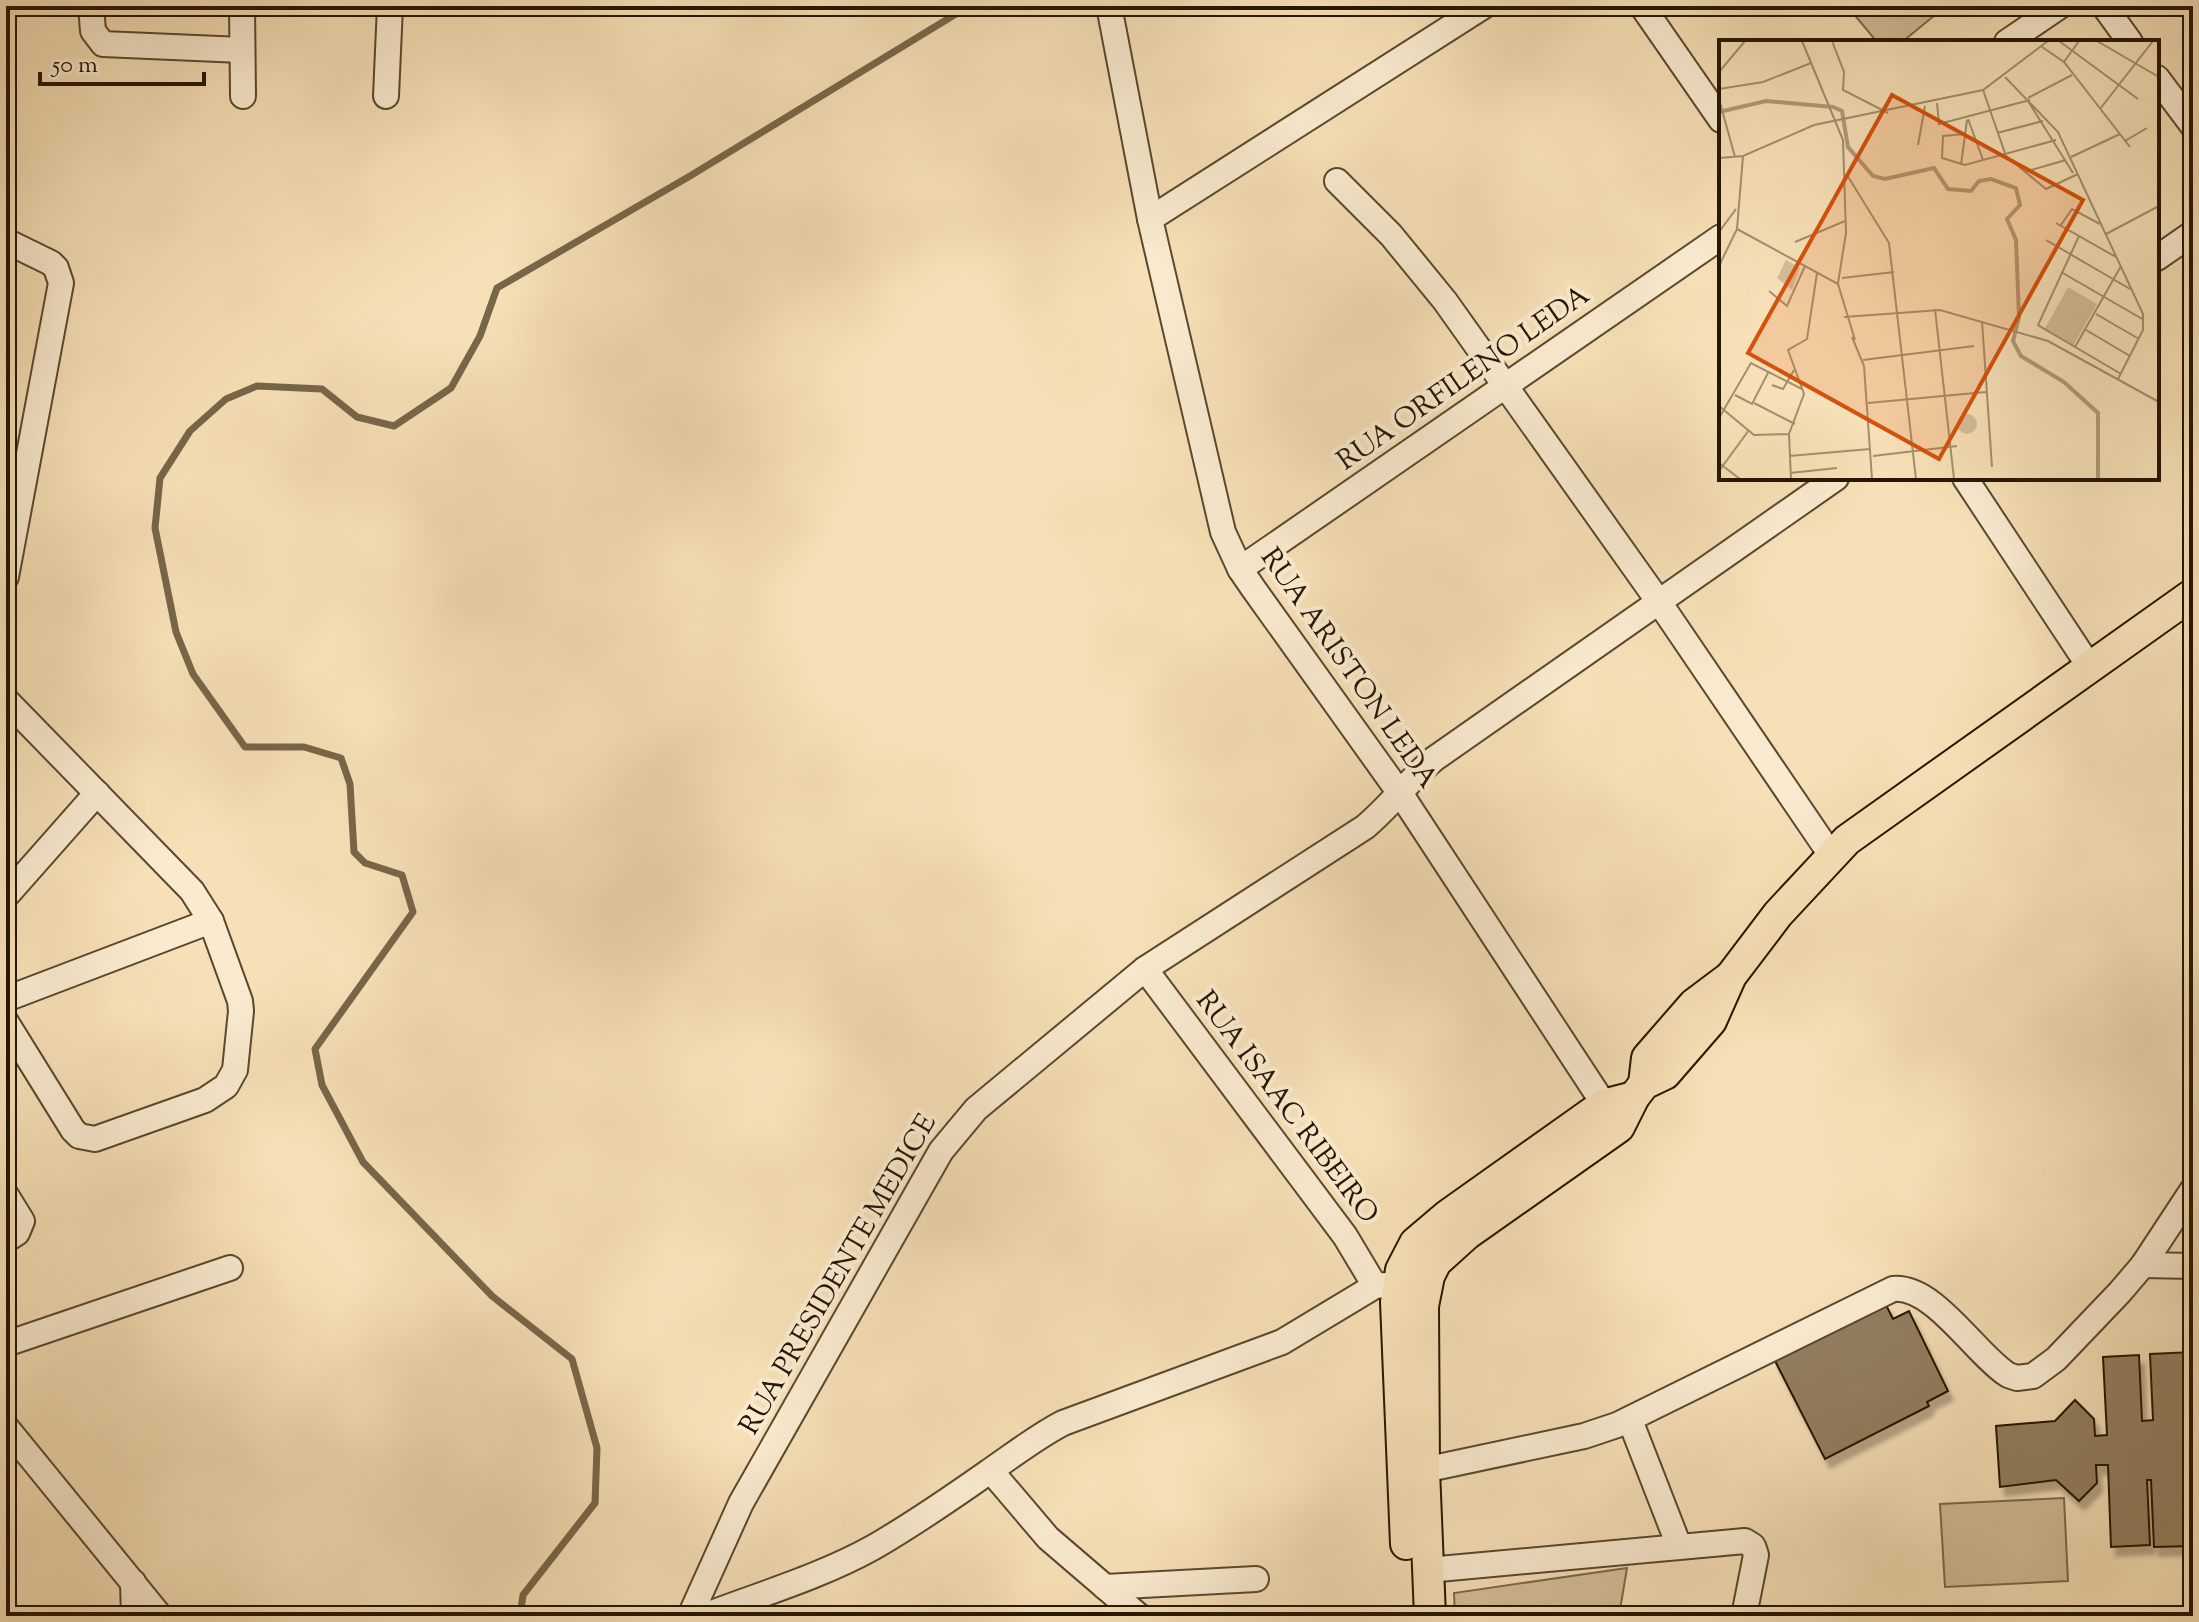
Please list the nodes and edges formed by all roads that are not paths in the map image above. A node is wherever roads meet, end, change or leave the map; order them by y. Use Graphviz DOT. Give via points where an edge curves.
graph roads {
  1 [pos="91,6"];
  2 [pos="242,6"];
  3 [pos="390,6"];
  4 [pos="1484,6"];
  5 [pos="1642,6"];
  6 [pos="2060,6"];
  7 [pos="2104,6"];
  8 [pos="1110,11"];
  9 [pos="2010,40"];
  10 [pos="2129,40"];
  11 [pos="242,50"];
  12 [pos="2159,81"];
  13 [pos="243,96"];
  14 [pos="386,96"];
  15 [pos="1719,117"];
  16 [pos="2193,126"];
  17 [pos="1337,181"];
  18 [pos="1150,219"];
  19 [pos="2193,233"];
  20 [pos="1719,238"];
  21 [pos="6,241"];
  22 [pos="2159,257"];
  23 [pos="1505,387"];
  24 [pos="6,465"];
  25 [pos="1833,480"];
  26 [pos="1966,480"];
  27 [pos="24,483"];
  28 [pos="1240,569"];
  29 [pos="6,577"];
  30 [pos="2193,594"];
  31 [pos="1659,602"];
  32 [pos="2089,666"];
  33 [pos="6,700"];
  34 [pos="97,793"];
  35 [pos="1400,793"];
  36 [pos="1831,855"];
  37 [pos="6,896"];
  38 [pos="211,921"];
  39 [pos="1145,969"];
  40 [pos="6,999"];
  41 [pos="6,1022"];
  42 [pos="1611,1116"];
  43 [pos="2193,1189"];
  44 [pos="6,1195"];
  45 [pos="6,1240"];
  46 [pos="2143,1265"];
  47 [pos="2193,1266"];
  48 [pos="230,1268"];
  49 [pos="1401,1280"];
  50 [pos="6,1344"];
  51 [pos="1630,1420"];
  52 [pos="6,1427"];
  53 [pos="1424,1470"];
  54 [pos="991,1471"];
  55 [pos="1679,1546"];
  56 [pos="1428,1570"];
  57 [pos="1256,1579"];
  58 [pos="133,1582"];
  59 [pos="1105,1587"];
  60 [pos="134,1616"];
  61 [pos="160,1616"];
  62 [pos="690,1616"];
  63 [pos="704,1616"];
  64 [pos="1139,1616"];
  65 [pos="1409,1616"];
  66 [pos="1430,1616"];
  67 [pos="1744,1616"];
  1 -- 11 [label="street" via="93,31 111,46"];
  2 -- 11 [label="street"];
  3 -- 14 [label="street"];
  4 -- 18 [label="street"];
  5 -- 15 [label="street"];
  6 -- 9 [label="street"];
  7 -- 10 [label="street"];
  8 -- 18 [label="street, RUA ARISTON LEDA"];
  11 -- 13 [label="street"];
  12 -- 16 [label="street"];
  17 -- 23 [label="street" via="1418,265"];
  18 -- 28 [label="street, RUA ARISTON LEDA" via="1223,532"];
  19 -- 22 [label="street"];
  20 -- 23 [label="street, RUA ORFILENO LEDA"];
  21 -- 27 [label="street" via="51,263 61,283"];
  23 -- 28 [label="street, RUA ORFILENO LEDA"];
  23 -- 31 [label="street"];
  24 -- 27 [label="street"];
  25 -- 31 [label="street, RUA PRESIDENTE MEDICE"];
  26 -- 32 [label="street"];
  27 -- 29 [label="street"];
  28 -- 35 [label="street, RUA ARISTON LEDA"];
  30 -- 32 [label="main road"];
  31 -- 35 [label="street, RUA PRESIDENTE MEDICE" via="1434,759"];
  31 -- 36 [label="street"];
  32 -- 36 [label="main road"];
  33 -- 34 [label="street"];
  34 -- 37 [label="street"];
  34 -- 38 [label="street" via="182,879"];
  35 -- 39 [label="street, RUA PRESIDENTE MEDICE" via="1365,827"];
  35 -- 42 [label="street, RUA ARISTON LEDA"];
  36 -- 42 [label="main road" via="1731,976 1711,1021 1665,1074"];
  38 -- 40 [label="street"];
  38 -- 41 [label="street" via="241,1011 235,1070 226,1086 205,1100 86,1139 73,1130"];
  39 -- 49 [label="street, RUA ISAAC RIBEIRO" via="1345,1236"];
  39 -- 62 [label="street, RUA PRESIDENTE MEDICE" via="976,1109 941,1151 741,1503"];
  42 -- 49 [label="main road" via="1436,1262"];
  43 -- 46 [label="street"];
  44 -- 45 [label="street" via="22,1221"];
  46 -- 47 [label="street"];
  46 -- 51 [label="street" via="2056,1359 2025,1378 2000,1369 1929,1301 1904,1288 1893,1289"];
  48 -- 50 [label="street"];
  49 -- 53 [label="main road"];
  49 -- 54 [label="street" via="1282,1342 1063,1423"];
  49 -- 65 [label="main road" via="1397,1315"];
  51 -- 53 [label="street" via="1584,1436"];
  51 -- 55 [label="street"];
  52 -- 58 [label="street"];
  53 -- 56 [label="main road"];
  54 -- 59 [label="street" via="1048,1538"];
  54 -- 63 [label="street" via="848,1561"];
  55 -- 56 [label="street"];
  55 -- 67 [label="street" via="1732,1541 1753,1546 1756,1559"];
  56 -- 66 [label="main road"];
  57 -- 59 [label="street"];
  58 -- 60 [label="street"];
  58 -- 61 [label="street"];
  59 -- 64 [label="street"];
}
